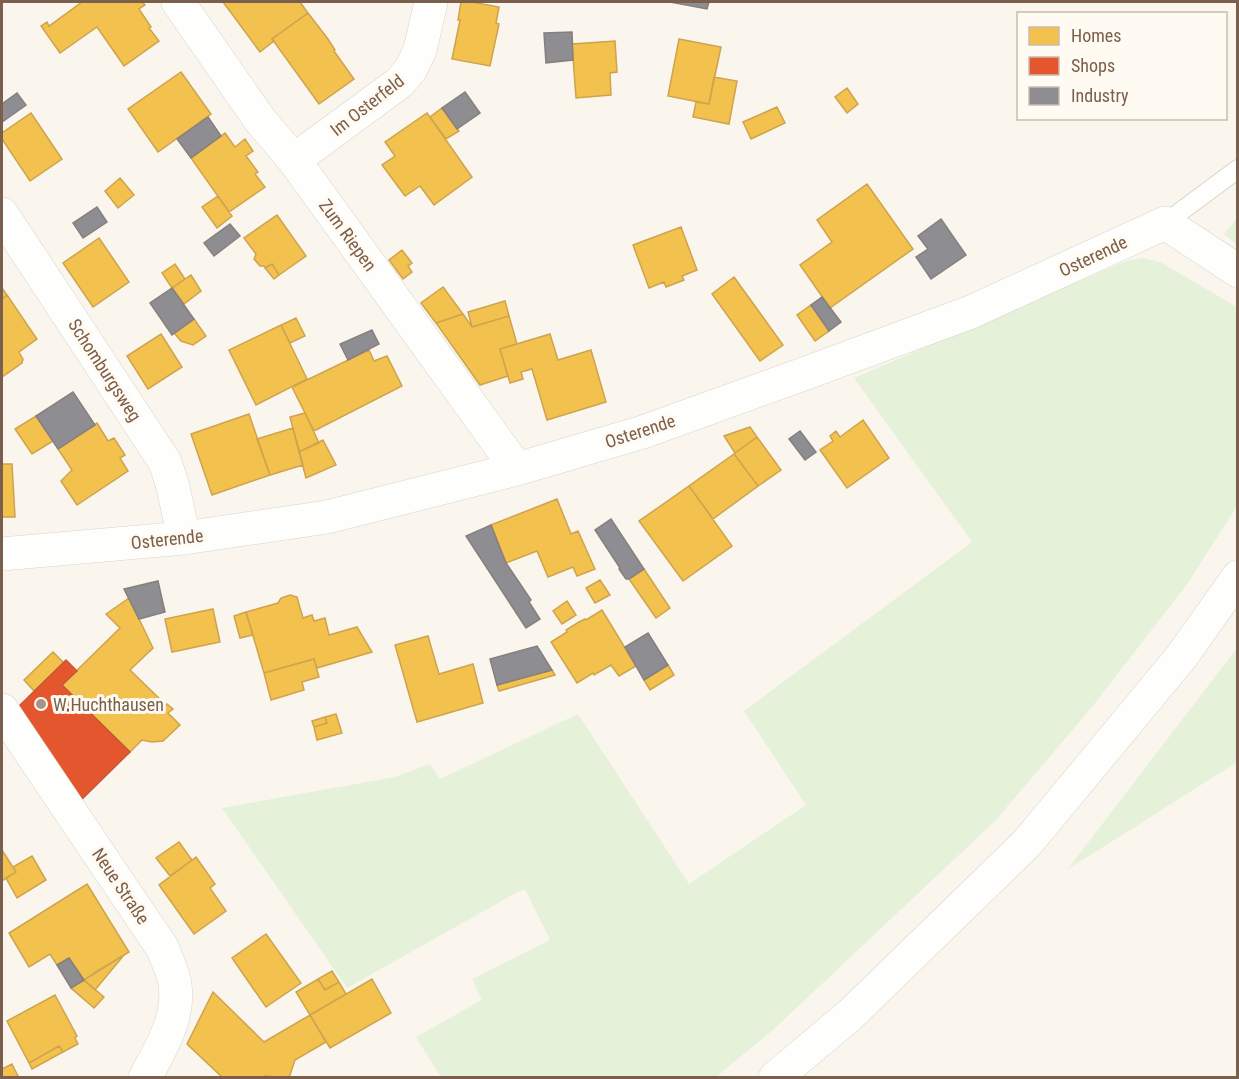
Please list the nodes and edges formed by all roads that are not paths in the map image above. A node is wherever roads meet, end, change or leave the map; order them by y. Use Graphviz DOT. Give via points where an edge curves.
graph roads {
  1 [pos="178,2"];
  2 [pos="431,2"];
  3 [pos="294,160"];
  4 [pos="1238,169"];
  5 [pos="2,214"];
  6 [pos="1165,223"];
  7 [pos="1238,271"];
  8 [pos="517,468"];
  9 [pos="184,538"];
  10 [pos="2,554"];
  11 [pos="1238,578"];
  12 [pos="2,710"];
  13 [pos="145,1077"];
  14 [pos="776,1077"];
  1 -- 3 [label="street, Zum Riepen" via="260,120"];
  2 -- 3 [label="street, Im Osterfeld" via="420,50 399,83"];
  3 -- 8 [label="street, Zum Riepen"];
  4 -- 6 [label="lane"];
  5 -- 9 [label="street, Schomburgsweg" via="165,462"];
  6 -- 7 [label="street"];
  6 -- 8 [label="street, Osterende" via="960,316 643,432"];
  8 -- 9 [label="street, Osterende" via="327,517"];
  9 -- 10 [label="street, Osterende"];
  11 -- 14 [label="street" via="1182,656 1027,843 850,1015"];
  12 -- 13 [label="street, Neue Straße" via="164,949 175,985 175,1007 168,1032"];
}
